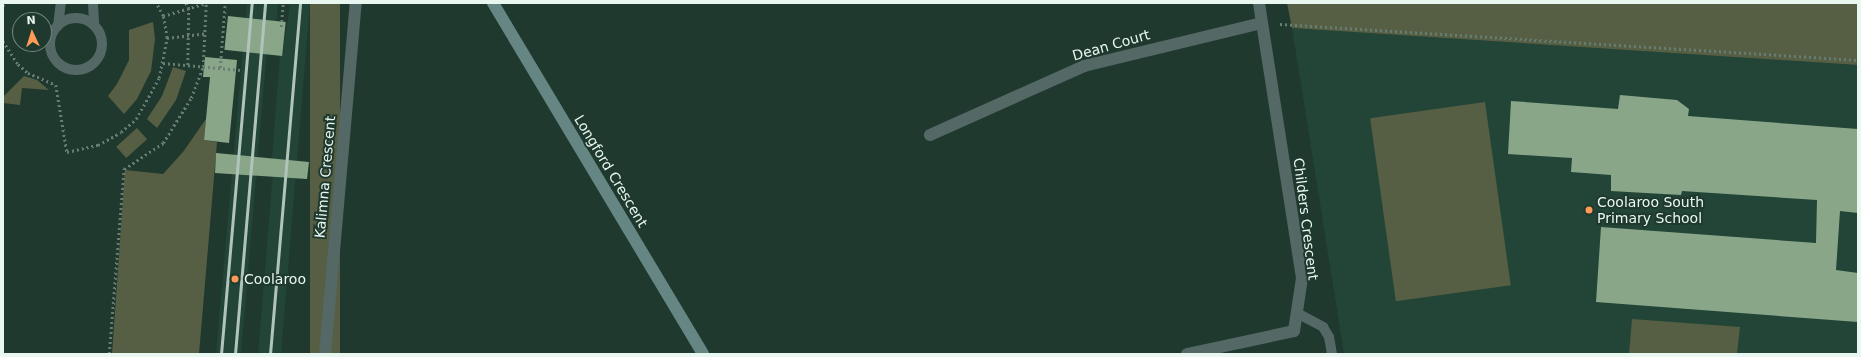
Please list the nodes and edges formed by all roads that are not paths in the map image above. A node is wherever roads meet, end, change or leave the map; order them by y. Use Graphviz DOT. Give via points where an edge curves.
graph roads {
  1 [pos="61,3"];
  2 [pos="93,3"];
  3 [pos="356,3"];
  4 [pos="494,3"];
  5 [pos="1260,3"];
  6 [pos="1262,23"];
  7 [pos="94,25"];
  8 [pos="58,26"];
  9 [pos="930,135"];
  10 [pos="1297,313"];
  11 [pos="325,354"];
  12 [pos="703,354"];
  13 [pos="1187,354"];
  14 [pos="1332,354"];
  1 -- 8 [label="lane"];
  2 -- 7 [label="lane"];
  3 -- 11 [label="street, Kalimna Crescent"];
  4 -- 12 [label="street, Longford Crescent"];
  5 -- 6 [label="street, Childers Crescent"];
  6 -- 9 [label="street, Dean Court" via="1084,66"];
  6 -- 10 [label="street, Childers Crescent" via="1302,278"];
  7 -- 8 [label="lane" via="83,19 71,18"];
  7 -- 8 [label="lane" via="102,40 99,56 94,63 78,70 61,65 52,54 51,39"];
  10 -- 13 [label="street, Childers Crescent" via="1294,331"];
  10 -- 14 [label="lane" via="1323,327 1329,337"];
}
